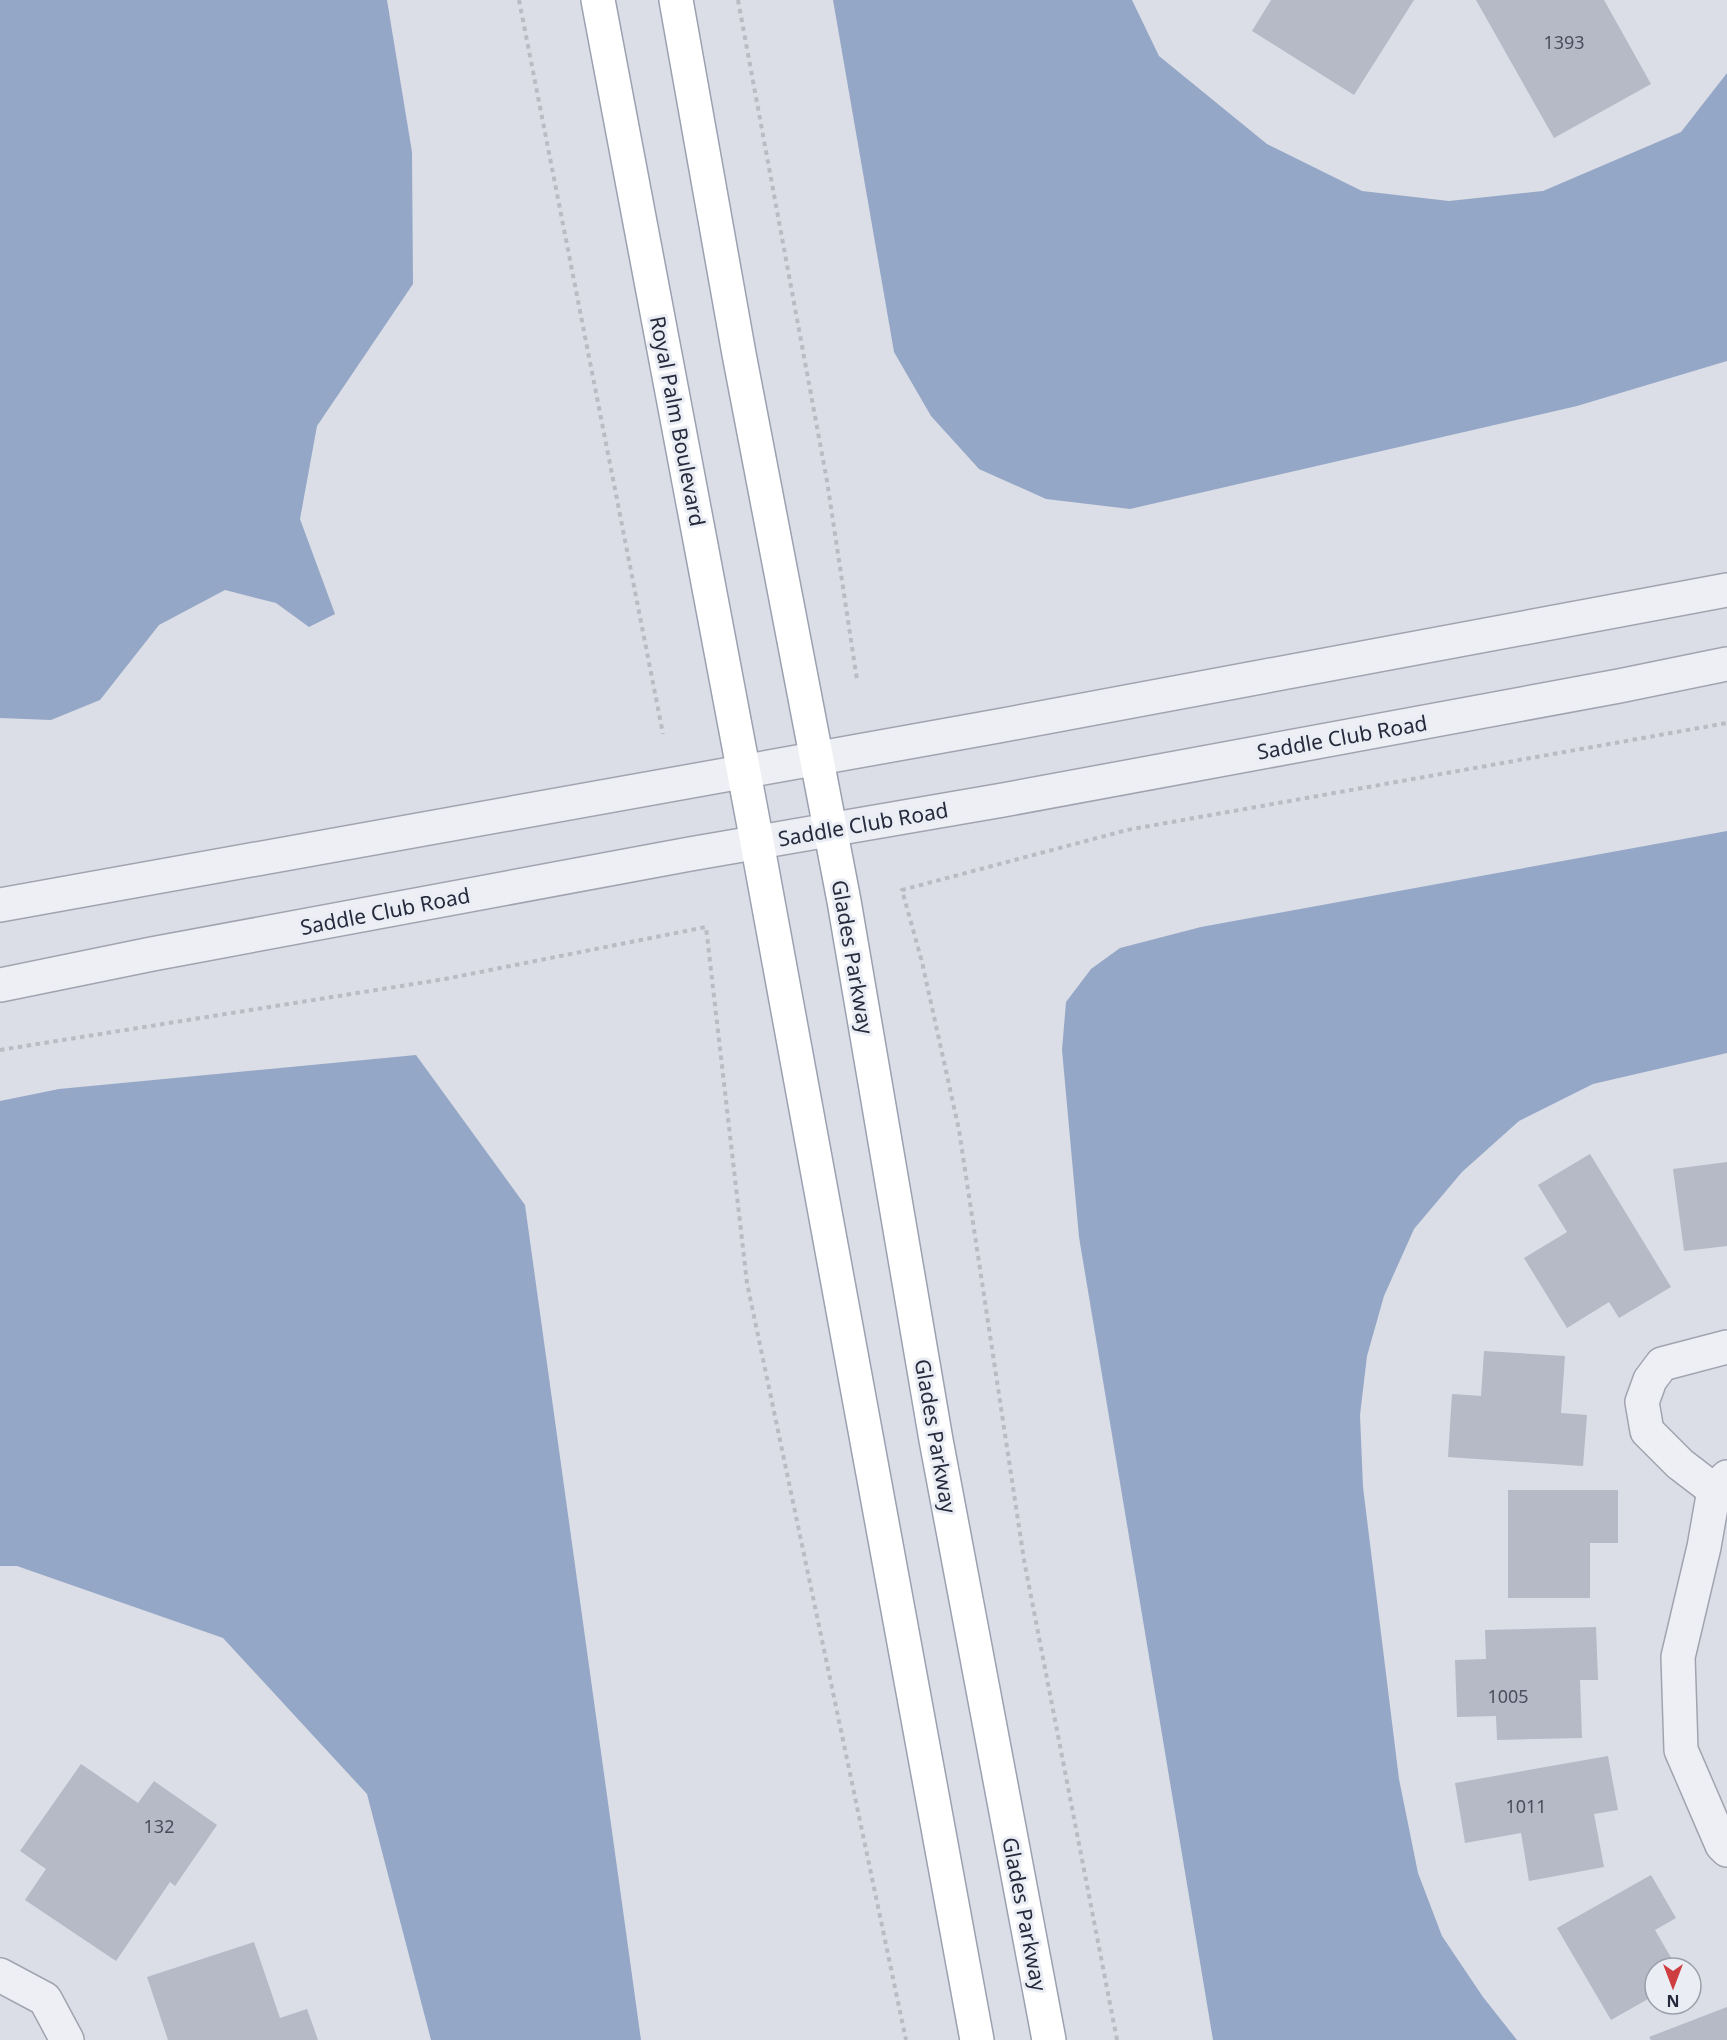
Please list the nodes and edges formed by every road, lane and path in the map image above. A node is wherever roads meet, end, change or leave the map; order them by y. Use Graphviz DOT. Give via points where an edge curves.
graph roads {
  1 [pos="519,0"];
  2 [pos="598,0"];
  3 [pos="676,0"];
  4 [pos="738,0"];
  5 [pos="1727,590"];
  6 [pos="1727,664"];
  7 [pos="857,680"];
  8 [pos="1727,723"];
  9 [pos="663,734"];
  10 [pos="817,759"];
  11 [pos="744,772"];
  12 [pos="831,831"];
  13 [pos="757,842"];
  14 [pos="0,904"];
  15 [pos="0,985"];
  16 [pos="0,1050"];
  17 [pos="1727,1347"];
  18 [pos="1721,1483"];
  19 [pos="1727,1850"];
  20 [pos="0,1975"];
  21 [pos="67,2040"];
  22 [pos="906,2040"];
  23 [pos="977,2040"];
  24 [pos="1049,2040"];
  25 [pos="1117,2040"];
  1 -- 9 [label="path"];
  2 -- 11 [label="main road, Royal Palm Boulevard"];
  3 -- 10 [label="main road"];
  4 -- 7 [label="path" via="827,481"];
  5 -- 10 [label="street"];
  6 -- 12 [label="street, Saddle Club Road"];
  8 -- 25 [label="path" via="1127,830 902,890 959,1130 1024,1560"];
  10 -- 11 [label="street"];
  10 -- 12 [label="main road"];
  11 -- 13 [label="main road, Royal Palm Boulevard"];
  11 -- 14 [label="street"];
  12 -- 13 [label="street, Saddle Club Road"];
  12 -- 24 [label="main road, Glades Parkway" via="936,1440"];
  13 -- 15 [label="street, Saddle Club Road"];
  13 -- 23 [label="main road"];
  16 -- 22 [label="path" via="445,978 706,927 747,1282"];
  17 -- 18 [label="street" via="1662,1364 1650,1380 1642,1402 1647,1431 1680,1464"];
  18 -- 19 [label="street" via="1678,1657 1681,1750"];
  20 -- 21 [label="street" via="45,1999"];
}
